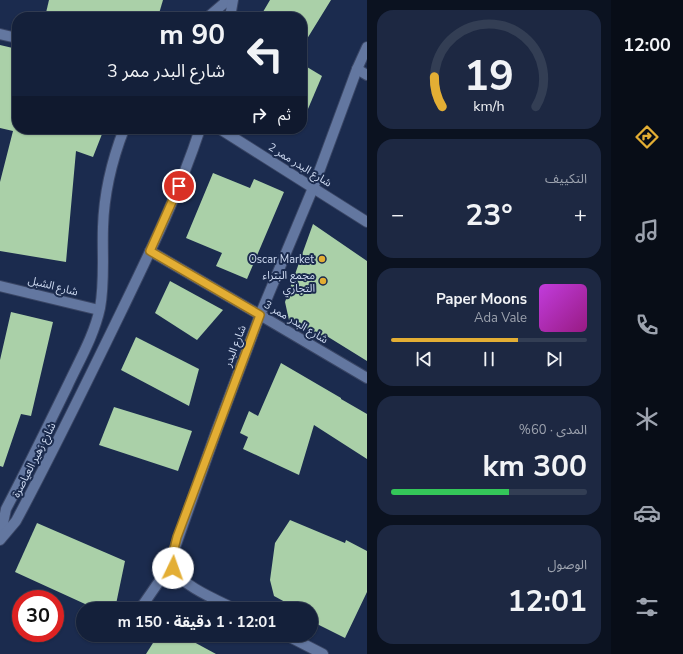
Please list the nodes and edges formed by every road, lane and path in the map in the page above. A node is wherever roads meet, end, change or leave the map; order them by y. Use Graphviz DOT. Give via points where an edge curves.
graph roads {
  1 [pos="228,0"];
  2 [pos="233,0"];
  3 [pos="214,12"];
  4 [pos="231,12"];
  5 [pos="0,34"];
  6 [pos="12,37"];
  7 [pos="367,47"];
  8 [pos="357,69"];
  9 [pos="367,75"];
  10 [pos="122,134"];
  11 [pos="198,134"];
  12 [pos="228,134"];
  13 [pos="313,188"];
  14 [pos="367,222"];
  15 [pos="150,251"];
  16 [pos="0,286"];
  17 [pos="99,310"];
  18 [pos="260,315"];
  19 [pos="71,378"];
  20 [pos="367,378"];
  21 [pos="86,385"];
  22 [pos="42,438"];
  23 [pos="56,445"];
  24 [pos="3,509"];
  25 [pos="19,514"];
  26 [pos="1,538"];
  27 [pos="173,568"];
  28 [pos="145,602"];
  29 [pos="221,602"];
  30 [pos="300,642"];
  31 [pos="324,654"];
  1 -- 3 [label="street"];
  2 -- 4 [label="street"];
  5 -- 6 [label="street"];
  7 -- 8 [label="street, شارع البدر"];
  8 -- 9 [label="street"];
  8 -- 13 [label="street, شارع البدر"];
  10 -- 17 [label="street, شارع زهير العياصرة" via="109,174 105,200 103,291"];
  11 -- 15 [label="street, شارع زهير العياصرة" via="179,186"];
  12 -- 13 [label="street, شارع البدر ممر 2"];
  13 -- 14 [label="street, شارع البدر ممر 2"];
  13 -- 18 [label="street, شارع البدر"];
  15 -- 18 [label="street, شارع البدر ممر 3"];
  15 -- 21 [label="street, شارع زهير العياصرة"];
  16 -- 17 [label="street, شارع الشبل"];
  17 -- 19 [label="street, شارع زهير العياصرة" via="83,356"];
  18 -- 20 [label="street, شارع البدر ممر 3"];
  18 -- 27 [label="street, شارع البدر" via="177,537"];
  19 -- 21 [label="street"];
  19 -- 22 [label="street, شارع زهير العياصرة"];
  21 -- 23 [label="street, شارع زهير العياصرة"];
  22 -- 23 [label="street"];
  22 -- 24 [label="street, شارع زهير العياصرة"];
  23 -- 25 [label="street, شارع زهير العياصرة"];
  24 -- 25 [label="street"];
  24 -- 26 [label="street, شارع زهير العياصرة"];
  25 -- 26 [label="street, شارع زهير العياصرة" via="12,527"];
  27 -- 28 [label="street"];
  27 -- 29 [label="street" via="182,580 196,590"];
  30 -- 31 [label="street"];
}
